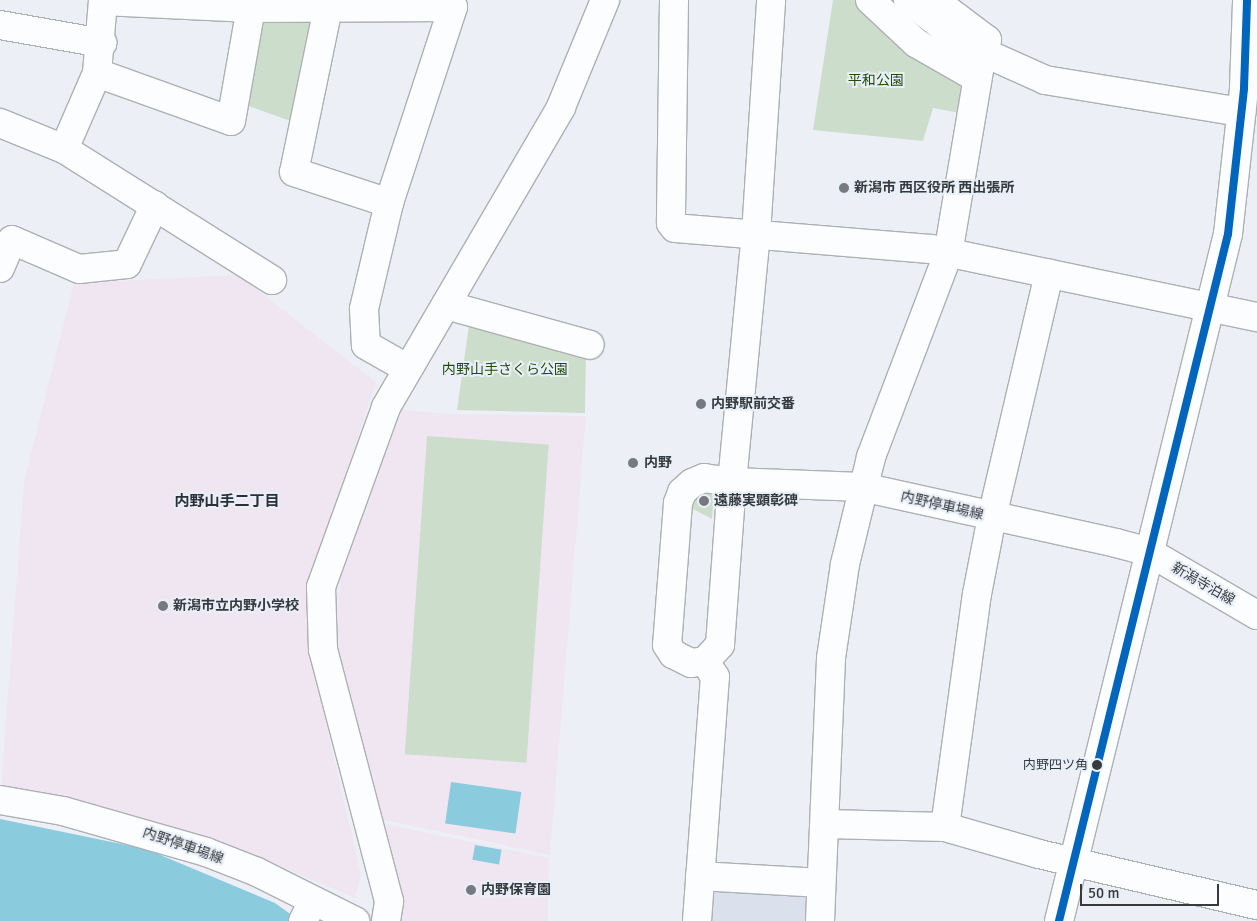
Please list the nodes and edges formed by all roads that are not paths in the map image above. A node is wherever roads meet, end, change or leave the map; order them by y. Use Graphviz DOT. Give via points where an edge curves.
graph roads {
  1 [pos="605,0"];
  2 [pos="674,0"];
  3 [pos="771,0"];
  4 [pos="870,0"];
  5 [pos="908,0"];
  6 [pos="934,0"];
  7 [pos="1247,0"];
  8 [pos="103,1"];
  9 [pos="434,3"];
  10 [pos="251,8"];
  11 [pos="328,8"];
  12 [pos="0,25"];
  13 [pos="102,43"];
  14 [pos="1250,43"];
  15 [pos="975,58"];
  16 [pos="97,73"];
  17 [pos="1241,112"];
  18 [pos="0,123"];
  19 [pos="64,149"];
  20 [pos="389,202"];
  21 [pos="155,205"];
  22 [pos="756,234"];
  23 [pos="948,254"];
  24 [pos="0,268"];
  25 [pos="1049,274"];
  26 [pos="272,280"];
  27 [pos="446,305"];
  28 [pos="1209,305"];
  29 [pos="1257,317"];
  30 [pos="590,345"];
  31 [pos="408,370"];
  32 [pos="732,482"];
  33 [pos="862,487"];
  34 [pos="992,518"];
  35 [pos="1149,552"];
  36 [pos="1257,615"];
  37 [pos="705,661"];
  38 [pos="0,800"];
  39 [pos="826,824"];
  40 [pos="945,827"];
  41 [pos="1075,861"];
  42 [pos="700,876"];
  43 [pos="821,883"];
  44 [pos="1257,904"];
  45 [pos="308,911"];
  46 [pos="355,921"];
  47 [pos="386,921"];
  48 [pos="696,921"];
  49 [pos="820,921"];
  50 [pos="1059,921"];
  1 -- 27 [label="street" via="561,107"];
  2 -- 22 [label="street" via="671,222 675,228 684,230"];
  3 -- 22 [label="street"];
  4 -- 15 [label="street" via="916,43"];
  5 -- 15 [label="street"];
  6 -- 15 [label="street" via="987,40"];
  7 -- 14 [label="street"];
  8 -- 10 [label="street"];
  8 -- 13 [label="street"];
  9 -- 11 [label="street"];
  9 -- 20 [label="street" via="453,6"];
  10 -- 11 [label="street"];
  10 -- 16 [label="street" via="231,121"];
  11 -- 20 [label="street" via="294,172"];
  12 -- 13 [label="street"];
  13 -- 16 [label="street"];
  14 -- 17 [label="street"];
  15 -- 17 [label="street" via="1046,80"];
  15 -- 23 [label="street"];
  16 -- 19 [label="street"];
  17 -- 28 [label="street" via="1228,234"];
  18 -- 19 [label="street"];
  19 -- 21 [label="street"];
  20 -- 31 [label="street" via="364,309 366,345"];
  21 -- 24 [label="street" via="126,264 79,269 12,240"];
  21 -- 26 [label="street"];
  22 -- 23 [label="street" via="931,249"];
  22 -- 32 [label="street"];
  23 -- 25 [label="street"];
  23 -- 33 [label="street"];
  25 -- 28 [label="street"];
  25 -- 34 [label="street"];
  27 -- 30 [label="street"];
  27 -- 31 [label="street"];
  28 -- 29 [label="street"];
  28 -- 35 [label="street"];
  31 -- 47 [label="street" via="386,407 321,587 323,650 389,901"];
  32 -- 33 [label="street, 内野停車場線"];
  32 -- 37 [label="street" via="720,646"];
  32 -- 37 [label="street, 内野停車場線" via="704,478 682,492 678,503 668,644 680,659"];
  33 -- 34 [label="street, 内野停車場線"];
  33 -- 39 [label="street" via="845,564 831,658"];
  34 -- 35 [label="street, 内野停車場線"];
  34 -- 40 [label="street"];
  35 -- 36 [label="street, 新潟寺泊線"];
  35 -- 41 [label="street"];
  37 -- 42 [label="street" via="715,677"];
  38 -- 45 [label="street, 内野停車場線" via="63,811 152,834 257,872"];
  39 -- 40 [label="street"];
  39 -- 43 [label="street"];
  40 -- 41 [label="street"];
  41 -- 44 [label="street"];
  41 -- 50 [label="street"];
  42 -- 43 [label="street"];
  42 -- 48 [label="street"];
  43 -- 49 [label="street"];
  45 -- 46 [label="street, 内野停車場線"];
}
